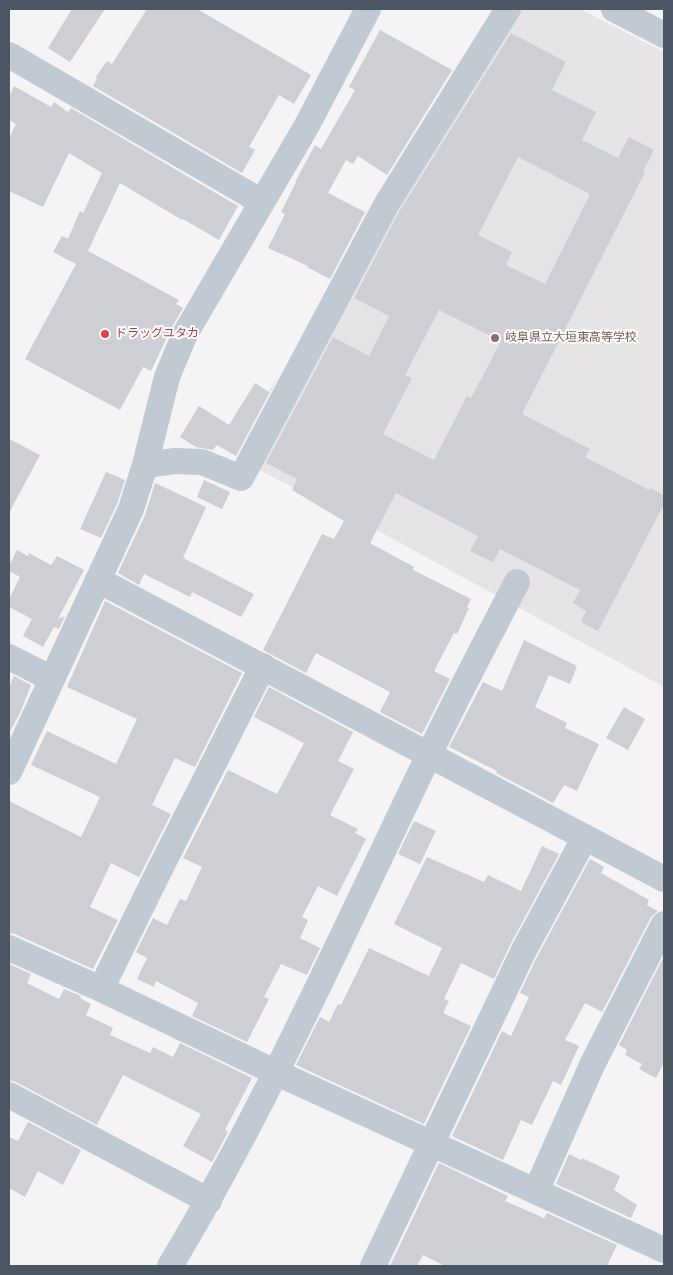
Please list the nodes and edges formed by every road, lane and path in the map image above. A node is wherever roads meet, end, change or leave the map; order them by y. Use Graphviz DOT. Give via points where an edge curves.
graph roads {
  1 [pos="368,9"];
  2 [pos="508,9"];
  3 [pos="614,9"];
  4 [pos="664,35"];
  5 [pos="9,56"];
  6 [pos="262,202"];
  7 [pos="145,465"];
  8 [pos="98,580"];
  9 [pos="517,582"];
  10 [pos="9,657"];
  11 [pos="263,666"];
  12 [pos="52,679"];
  13 [pos="429,755"];
  14 [pos="9,772"];
  15 [pos="585,836"];
  16 [pos="664,879"];
  17 [pos="664,924"];
  18 [pos="9,948"];
  19 [pos="101,989"];
  20 [pos="277,1072"];
  21 [pos="9,1095"];
  22 [pos="430,1143"];
  23 [pos="536,1191"];
  24 [pos="209,1201"];
  25 [pos="664,1250"];
  26 [pos="170,1266"];
  27 [pos="373,1266"];
  1 -- 6 [label="street"];
  2 -- 7 [label="street" via="386,205 241,478 202,462"];
  3 -- 4 [label="street"];
  5 -- 6 [label="street"];
  6 -- 7 [label="street" via="185,334 167,376"];
  7 -- 8 [label="street" via="131,509"];
  8 -- 11 [label="street"];
  8 -- 12 [label="street"];
  9 -- 13 [label="street"];
  10 -- 12 [label="street"];
  11 -- 13 [label="street"];
  11 -- 19 [label="street"];
  12 -- 14 [label="street"];
  13 -- 15 [label="street"];
  13 -- 20 [label="street"];
  15 -- 16 [label="street"];
  15 -- 22 [label="street" via="524,950"];
  17 -- 23 [label="street" via="593,1063"];
  18 -- 19 [label="street"];
  19 -- 20 [label="street"];
  20 -- 22 [label="street"];
  20 -- 24 [label="street"];
  21 -- 24 [label="street"];
  22 -- 23 [label="street"];
  22 -- 27 [label="street"];
  23 -- 25 [label="street"];
  24 -- 26 [label="street"];
}
